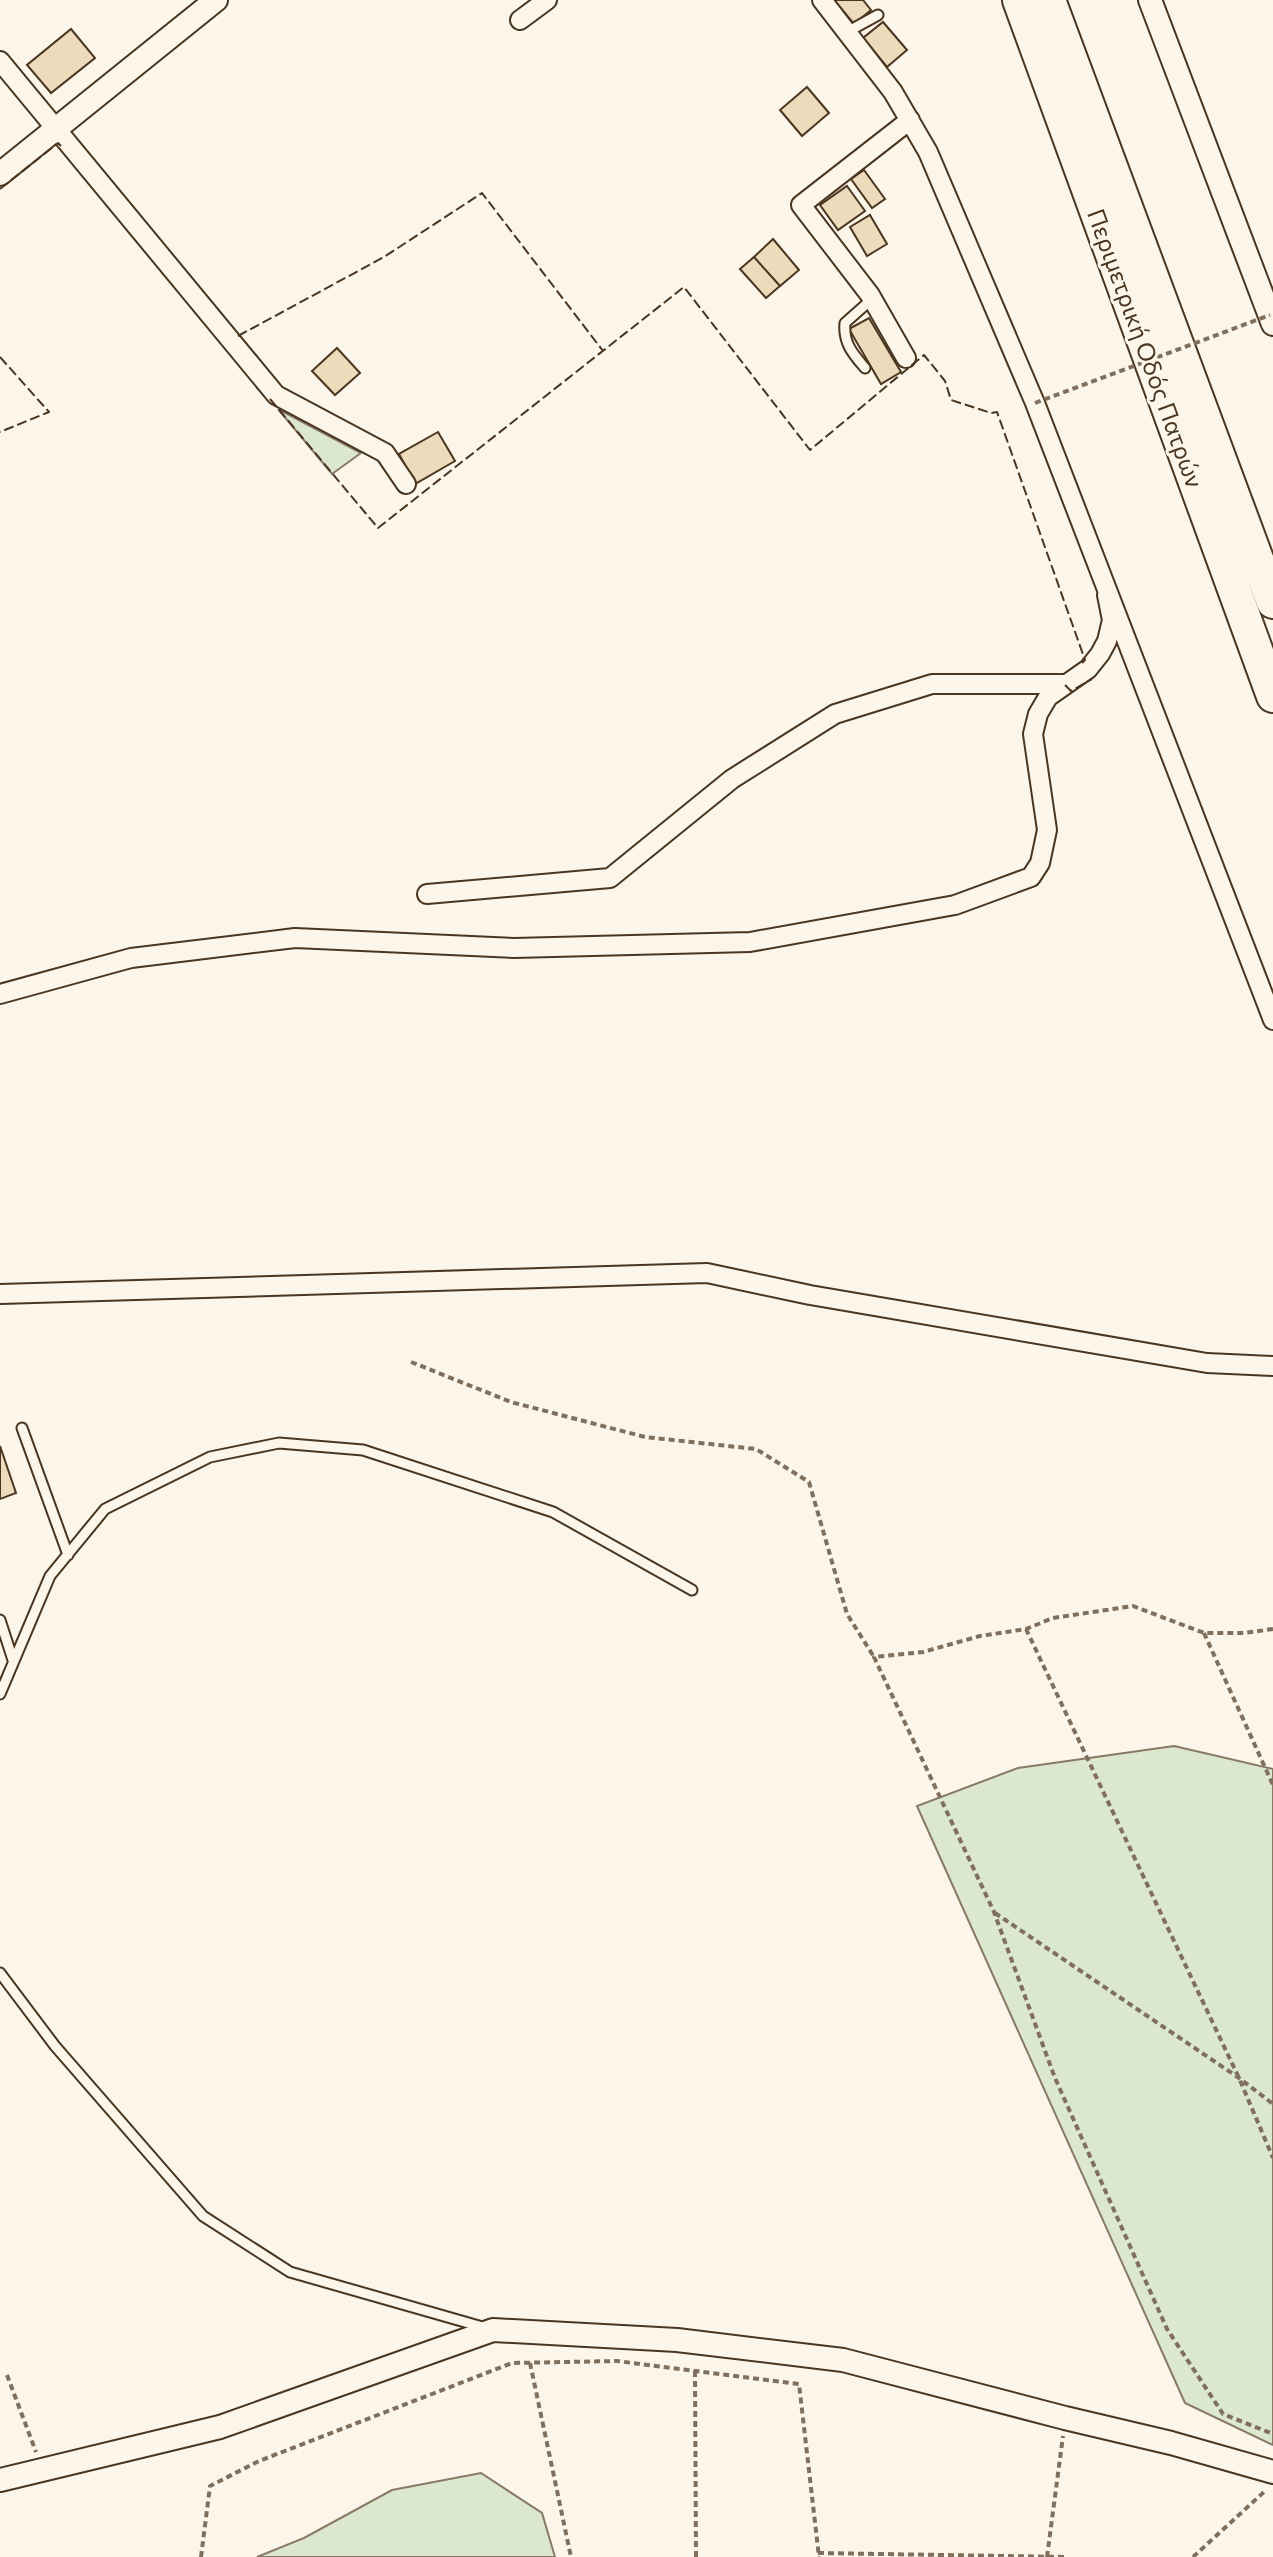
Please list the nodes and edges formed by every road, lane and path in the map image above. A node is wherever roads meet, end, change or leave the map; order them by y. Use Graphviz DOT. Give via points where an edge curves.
graph roads {
  1 [pos="216,0"];
  2 [pos="547,0"];
  3 [pos="822,0"];
  4 [pos="1019,0"];
  5 [pos="1049,0"];
  6 [pos="1150,0"];
  7 [pos="878,15"];
  8 [pos="520,20"];
  9 [pos="847,32"];
  10 [pos="0,61"];
  11 [pos="910,120"];
  12 [pos="56,129"];
  13 [pos="0,174"];
  14 [pos="872,299"];
  15 [pos="1271,319"];
  16 [pos="906,358"];
  17 [pos="865,368"];
  18 [pos="1035,403"];
  19 [pos="406,484"];
  20 [pos="1107,595"];
  21 [pos="1273,602"];
  22 [pos="1064,684"];
  23 [pos="1273,696"];
  24 [pos="427,894"];
  25 [pos="0,994"];
  26 [pos="1273,1020"];
  27 [pos="0,1294"];
  28 [pos="411,1362"];
  29 [pos="1273,1366"];
  30 [pos="22,1428"];
  31 [pos="68,1555"];
  32 [pos="692,1590"];
  33 [pos="0,1620"];
  34 [pos="1026,1629"];
  35 [pos="1273,1629"];
  36 [pos="1204,1633"];
  37 [pos="874,1657"];
  38 [pos="13,1660"];
  39 [pos="0,1694"];
  40 [pos="1273,1785"];
  41 [pos="994,1912"];
  42 [pos="0,1973"];
  43 [pos="1239,2078"];
  44 [pos="1273,2104"];
  45 [pos="1273,2158"];
  46 [pos="493,2330"];
  47 [pos="530,2363"];
  48 [pos="695,2371"];
  49 [pos="7,2375"];
  50 [pos="1065,2418"];
  51 [pos="1273,2434"];
  52 [pos="43,2470"];
  53 [pos="1273,2472"];
  54 [pos="0,2480"];
  55 [pos="1273,2484"];
  56 [pos="818,2555"];
  57 [pos="201,2557"];
  58 [pos="571,2557"];
  59 [pos="696,2557"];
  60 [pos="1047,2557"];
  61 [pos="1067,2557"];
  62 [pos="1193,2557"];
  1 -- 12 [label="street"];
  2 -- 8 [label="street"];
  3 -- 9 [label="street"];
  4 -- 23 [label="highway, Περιμετρική Οδός Πατρών"];
  5 -- 21 [label="highway, Περιμετρική Οδός Πατρών"];
  6 -- 15 [label="street"];
  7 -- 9 [label="lane"];
  9 -- 11 [label="street"];
  10 -- 12 [label="street"];
  11 -- 14 [label="street" via="801,205"];
  11 -- 18 [label="street"];
  12 -- 13 [label="street"];
  12 -- 19 [label="street" via="276,395 385,453"];
  14 -- 16 [label="street"];
  14 -- 17 [label="lane" via="845,323 844,332 849,349"];
  15 -- 18 [label="path, bridge"];
  18 -- 20 [label="street"];
  20 -- 22 [label="street" via="1112,620 1107,641 1088,669"];
  20 -- 26 [label="street"];
  22 -- 24 [label="street" via="932,684 835,714 732,779 610,878"];
  22 -- 25 [label="street" via="1048,697 1033,734 1047,830 1040,863 1031,877 955,905 750,942 514,948 295,938 131,958"];
  27 -- 29 [label="street" via="707,1273 1207,1363"];
  28 -- 37 [label="path" via="511,1402 630,1433 756,1449 809,1482 847,1614"];
  30 -- 31 [label="lane"];
  31 -- 32 [label="lane" via="105,1509 210,1457 279,1443 363,1450 553,1512"];
  31 -- 38 [label="lane" via="50,1576"];
  33 -- 38 [label="lane"];
  34 -- 36 [label="path" via="1053,1618 1133,1606"];
  34 -- 37 [label="path"];
  34 -- 43 [label="path"];
  35 -- 36 [label="path"];
  36 -- 40 [label="path"];
  37 -- 41 [label="path"];
  38 -- 39 [label="lane"];
  41 -- 43 [label="path"];
  41 -- 51 [label="path" via="1055,2078 1167,2329 1223,2414"];
  42 -- 46 [label="lane" via="55,2046 203,2216 290,2272"];
  43 -- 44 [label="path"];
  43 -- 45 [label="path"];
  46 -- 50 [label="street" via="677,2340 843,2360"];
  46 -- 52 [label="street" via="220,2427"];
  47 -- 48 [label="path" via="617,2361"];
  47 -- 57 [label="path" via="512,2363 259,2461 210,2486"];
  47 -- 58 [label="path"];
  48 -- 56 [label="path" via="799,2384"];
  48 -- 59 [label="path"];
  49 -- 52 [label="path"];
  50 -- 53 [label="street"];
  50 -- 60 [label="path"];
  52 -- 54 [label="street"];
  55 -- 62 [label="path"];
  56 -- 60 [label="path"];
  60 -- 61 [label="path"];
}
